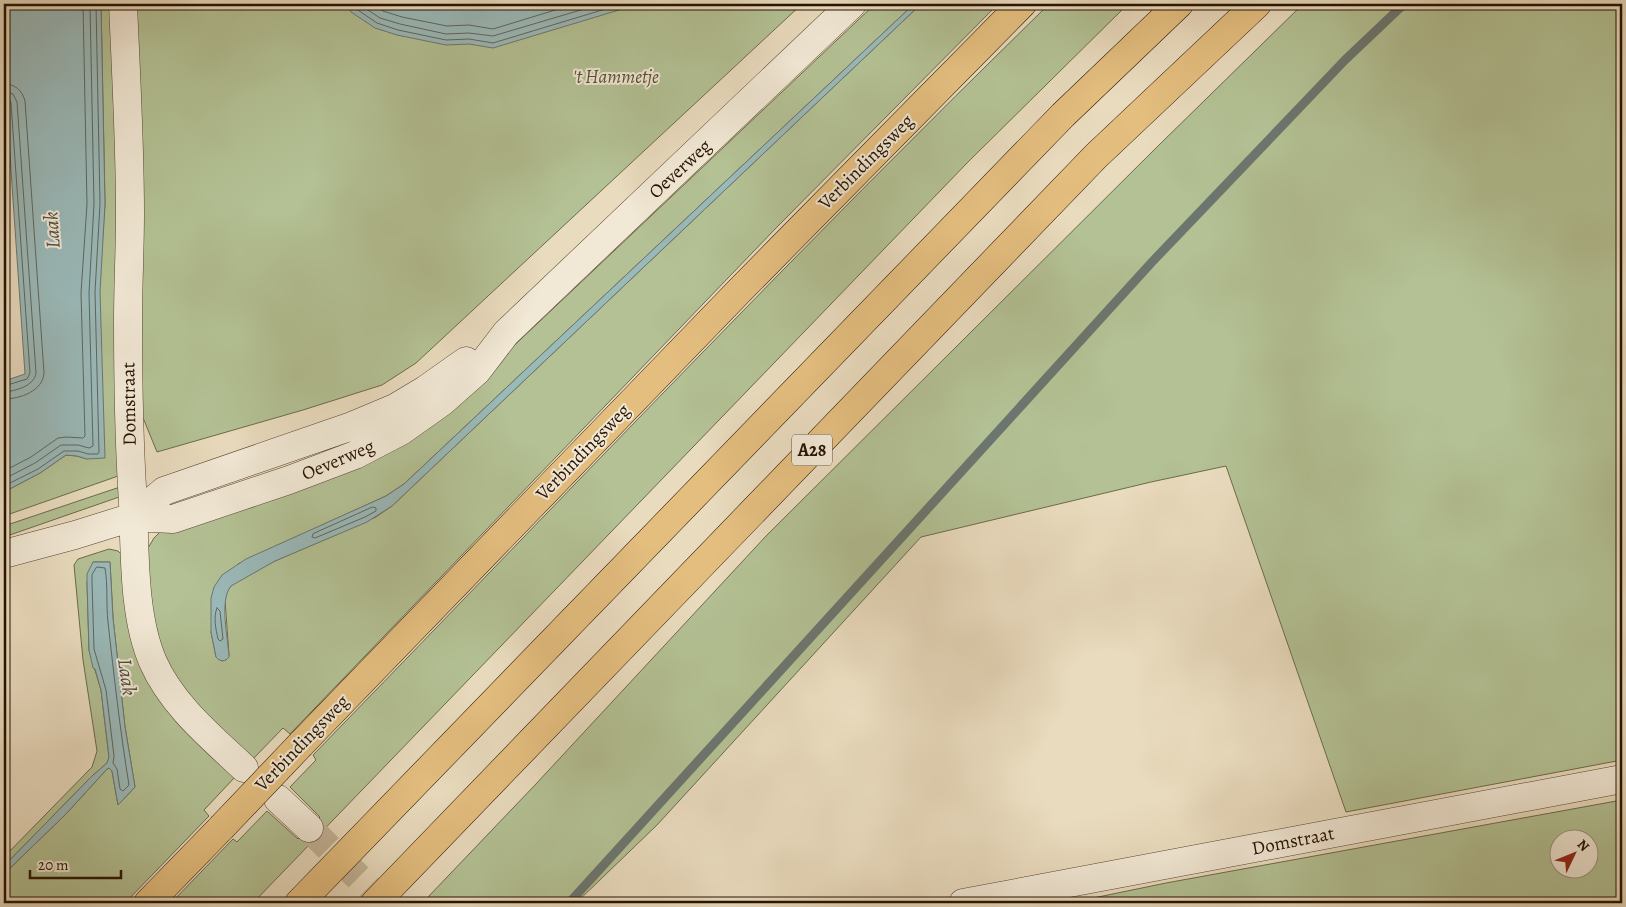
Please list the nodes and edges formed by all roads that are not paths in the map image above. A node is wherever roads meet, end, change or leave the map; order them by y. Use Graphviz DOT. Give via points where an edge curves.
graph roads {
  1 [pos="123,4"];
  2 [pos="852,4"];
  3 [pos="1022,4"];
  4 [pos="1179,4"];
  5 [pos="1257,4"];
  6 [pos="133,517"];
  7 [pos="4,554"];
  8 [pos="244,768"];
  9 [pos="1622,779"];
  10 [pos="278,799"];
  11 [pos="309,828"];
  12 [pos="148,903"];
  13 [pos="299,903"];
  14 [pos="375,903"];
  15 [pos="963,903"];
  1 -- 6 [label="street, Domstraat" via="128,105 128,381"];
  2 -- 6 [label="street, Oeverweg" via="506,333 477,371 442,402 370,448 310,473 173,519"];
  3 -- 12 [label="main road, Verbindingsweg, bridge" via="744,286"];
  4 -- 13 [label="main road" via="1062,115"];
  5 -- 14 [label="main road, A28" via="1090,164"];
  6 -- 7 [label="street, Oeverweg"];
  6 -- 8 [label="street, Domstraat" via="141,618 153,662 178,704"];
  9 -- 15 [label="street, Domstraat"];
  10 -- 11 [label="street"];
}
